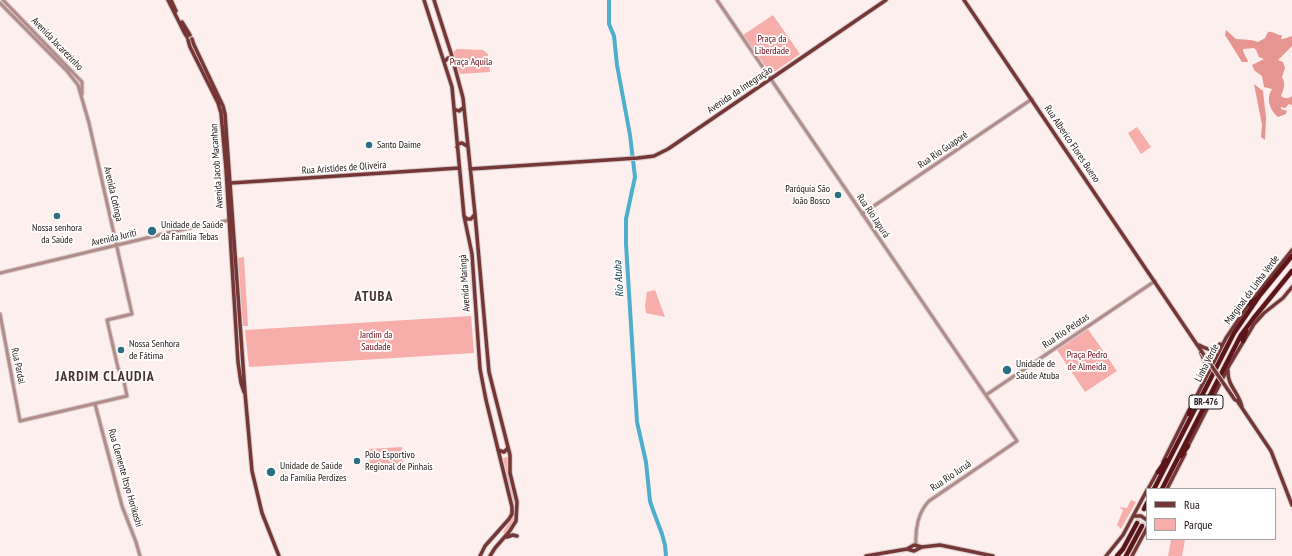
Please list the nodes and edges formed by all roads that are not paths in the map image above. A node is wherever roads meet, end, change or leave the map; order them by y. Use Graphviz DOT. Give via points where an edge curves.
graph roads {
  1 [pos="3,0"];
  2 [pos="170,0"];
  3 [pos="424,0"];
  4 [pos="434,0"];
  5 [pos="717,0"];
  6 [pos="886,0"];
  7 [pos="964,0"];
  8 [pos="0,3"];
  9 [pos="453,61"];
  10 [pos="444,62"];
  11 [pos="770,79"];
  12 [pos="82,82"];
  13 [pos="78,85"];
  14 [pos="1032,99"];
  15 [pos="83,100"];
  16 [pos="464,108"];
  17 [pos="454,109"];
  18 [pos="457,147"];
  19 [pos="468,147"];
  20 [pos="459,168"];
  21 [pos="470,168"];
  22 [pos="228,169"];
  23 [pos="231,183"];
  24 [pos="475,214"];
  25 [pos="862,214"];
  26 [pos="464,216"];
  27 [pos="231,220"];
  28 [pos="116,245"];
  29 [pos="1292,250"];
  30 [pos="1292,256"];
  31 [pos="479,263"];
  32 [pos="473,264"];
  33 [pos="1292,271"];
  34 [pos="0,273"];
  35 [pos="1155,281"];
  36 [pos="1292,287"];
  37 [pos="474,293"];
  38 [pos="482,294"];
  39 [pos="1260,295"];
  40 [pos="1166,298"];
  41 [pos="1249,304"];
  42 [pos="0,314"];
  43 [pos="1248,326"];
  44 [pos="1189,333"];
  45 [pos="1226,338"];
  46 [pos="1243,341"];
  47 [pos="1199,345"];
  48 [pos="1203,351"];
  49 [pos="1230,364"];
  50 [pos="1203,382"];
  51 [pos="986,395"];
  52 [pos="95,404"];
  53 [pos="1192,404"];
  54 [pos="497,405"];
  55 [pos="488,408"];
  56 [pos="1243,410"];
  57 [pos="1187,424"];
  58 [pos="1017,441"];
  59 [pos="1177,443"];
  60 [pos="1188,446"];
  61 [pos="508,448"];
  62 [pos="498,450"];
  63 [pos="1176,462"];
  64 [pos="1158,472"];
  65 [pos="1148,488"];
  66 [pos="1154,488"];
  67 [pos="1163,488"];
  68 [pos="1167,488"];
  69 [pos="1146,492"];
  70 [pos="1146,505"];
  71 [pos="1292,505"];
  72 [pos="1144,509"];
  73 [pos="1134,516"];
  74 [pos="1146,519"];
  75 [pos="1137,523"];
  76 [pos="1145,527"];
  77 [pos="497,534"];
  78 [pos="517,536"];
  79 [pos="503,539"];
  80 [pos="915,547"];
  81 [pos="140,556"];
  82 [pos="279,556"];
  83 [pos="480,556"];
  84 [pos="490,556"];
  85 [pos="866,556"];
  86 [pos="993,556"];
  87 [pos="1106,556"];
  88 [pos="1118,556"];
  89 [pos="1128,556"];
  90 [pos="1132,556"];
  1 -- 12 [label="street, Avenida Jacarezinho"];
  2 -- 22 [label="main road, Avenida Jacob Macanhan" via="220,108"];
  3 -- 10 [label="main road, Avenida Maringá"];
  4 -- 9 [label="main road, Avenida Maringá"];
  5 -- 11 [label="street, Rua Rio Japurá"];
  6 -- 11 [label="main road, Avenida da Integração"];
  7 -- 14 [label="main road, Rua Alberico Flores Bueno"];
  8 -- 13 [label="street, Avenida Jacarezinho"];
  9 -- 10 [label="main road" via="449,58"];
  9 -- 16 [label="main road, Avenida Maringá"];
  10 -- 17 [label="main road, Avenida Maringá" via="452,87"];
  11 -- 21 [label="main road, Avenida da Integração" via="654,156"];
  11 -- 25 [label="street, Rua Rio Japurá"];
  12 -- 15 [label="street, Avenida Cotinga"];
  13 -- 15 [label="street, Avenida Cotinga"];
  14 -- 25 [label="street, Rua Rio Guaporé"];
  14 -- 35 [label="main road, Rua Alberico Flores Bueno"];
  15 -- 28 [label="street, Avenida Cotinga"];
  16 -- 17 [label="main road" via="458,111"];
  16 -- 19 [label="main road, Avenida Maringá"];
  17 -- 18 [label="main road, Avenida Maringá"];
  18 -- 19 [label="main road" via="462,143"];
  18 -- 20 [label="main road, Avenida Maringá"];
  19 -- 21 [label="main road, Avenida Maringá"];
  20 -- 23 [label="main road, Rua Aristides de Oliveira"];
  20 -- 26 [label="main road, Avenida Maringá"];
  21 -- 24 [label="main road, Avenida Maringá"];
  22 -- 23 [label="main road, Avenida Jacob Macanhan"];
  22 -- 27 [label="main road, Avenida Jacob Macanhan"];
  23 -- 27 [label="main road, Avenida Jacob Macanhan"];
  24 -- 26 [label="main road" via="474,218 470,219"];
  24 -- 31 [label="main road, Avenida Maringá"];
  25 -- 51 [label="street, Rua Rio Japurá"];
  26 -- 32 [label="main road, Avenida Maringá"];
  27 -- 28 [label="street, Avenida Juriti"];
  27 -- 82 [label="main road, Avenida Jacob Macanhan" via="238,362 245,393 253,480 262,513"];
  28 -- 34 [label="street, Avenida Juriti"];
  28 -- 52 [label="street, Avenida Cotinga" via="132,314 107,320 127,396"];
  29 -- 41 [label="main road, Marginal da Linha Verde"];
  30 -- 39 [label="highway, Linha Verde / BR-476"];
  31 -- 32 [label="main road" via="476,261"];
  31 -- 38 [label="main road, Avenida Maringá"];
  32 -- 37 [label="main road, Avenida Maringá"];
  33 -- 43 [label="highway, Linha Verde / BR-476"];
  35 -- 40 [label="main road, Rua Alberico Flores Bueno"];
  35 -- 51 [label="street, Rua Rio Pelotas"];
  36 -- 46 [label="main road" via="1254,324"];
  37 -- 38 [label="main road"];
  37 -- 55 [label="main road, Avenida Maringá" via="478,358"];
  38 -- 54 [label="main road, Avenida Maringá" via="489,372"];
  39 -- 41 [label="highway"];
  39 -- 57 [label="highway, Linha Verde / BR-476" via="1231,336"];
  40 -- 44 [label="main road, Rua Alberico Flores Bueno"];
  40 -- 47 [label="main road, Rua Alberico Flores Bueno"];
  41 -- 45 [label="main road, Marginal da Linha Verde"];
  42 -- 52 [label="street, Rua Pardal" via="20,421"];
  43 -- 46 [label="highway"];
  43 -- 63 [label="highway, Linha Verde / BR-476"];
  44 -- 48 [label="main road, Rua Alberico Flores Bueno"];
  44 -- 50 [label="main road" via="1205,362"];
  45 -- 47 [label="main road" via="1213,350"];
  45 -- 50 [label="main road, Marginal da Linha Verde"];
  46 -- 49 [label="main road"];
  47 -- 48 [label="main road, Rua Alberico Flores Bueno"];
  48 -- 56 [label="main road, Rua Alberico Flores Bueno, bridge"];
  49 -- 56 [label="main road" via="1229,381"];
  49 -- 60 [label="main road, BR-476"];
  50 -- 53 [label="main road, Marginal da Linha Verde"];
  51 -- 58 [label="street, Rua Rio Japurá"];
  52 -- 81 [label="street, Rua Clemente Itsyo Horikoshi" via="122,506"];
  53 -- 57 [label="highway"];
  53 -- 64 [label="main road, Marginal da Linha Verde"];
  54 -- 55 [label="main road" via="492,402"];
  54 -- 61 [label="main road, Avenida Maringá"];
  55 -- 62 [label="main road, Avenida Maringá"];
  56 -- 71 [label="main road" via="1271,451"];
  57 -- 59 [label="highway, Linha Verde / BR-476"];
  58 -- 80 [label="street, Rua Rio Juruá" via="923,507"];
  59 -- 64 [label="highway"];
  59 -- 66 [label="highway, Linha Verde / BR-476"];
  60 -- 63 [label="highway"];
  60 -- 68 [label="main road, BR-476"];
  61 -- 62 [label="main road" via="504,451"];
  61 -- 79 [label="main road, Avenida Maringá" via="517,509 516,521"];
  62 -- 77 [label="main road, Avenida Maringá" via="511,500 512,514"];
  63 -- 67 [label="highway, Linha Verde / BR-476"];
  64 -- 65 [label="main road, Marginal da Linha Verde"];
  69 -- 73 [label="main road, Marginal da Linha Verde"];
  70 -- 72 [label="highway"];
  73 -- 74 [label="main road"];
  73 -- 87 [label="main road, Marginal da Linha Verde" via="1119,542"];
  75 -- 88 [label="highway"];
  76 -- 89 [label="highway"];
  76 -- 90 [label="main road"];
  77 -- 79 [label="main road" via="502,534"];
  77 -- 83 [label="main road, Avenida Maringá" via="485,546"];
  78 -- 79 [label="main road" via="510,535"];
  79 -- 84 [label="main road, Avenida Maringá"];
  80 -- 85 [label="main road"];
  80 -- 86 [label="main road" via="944,545"];
}
